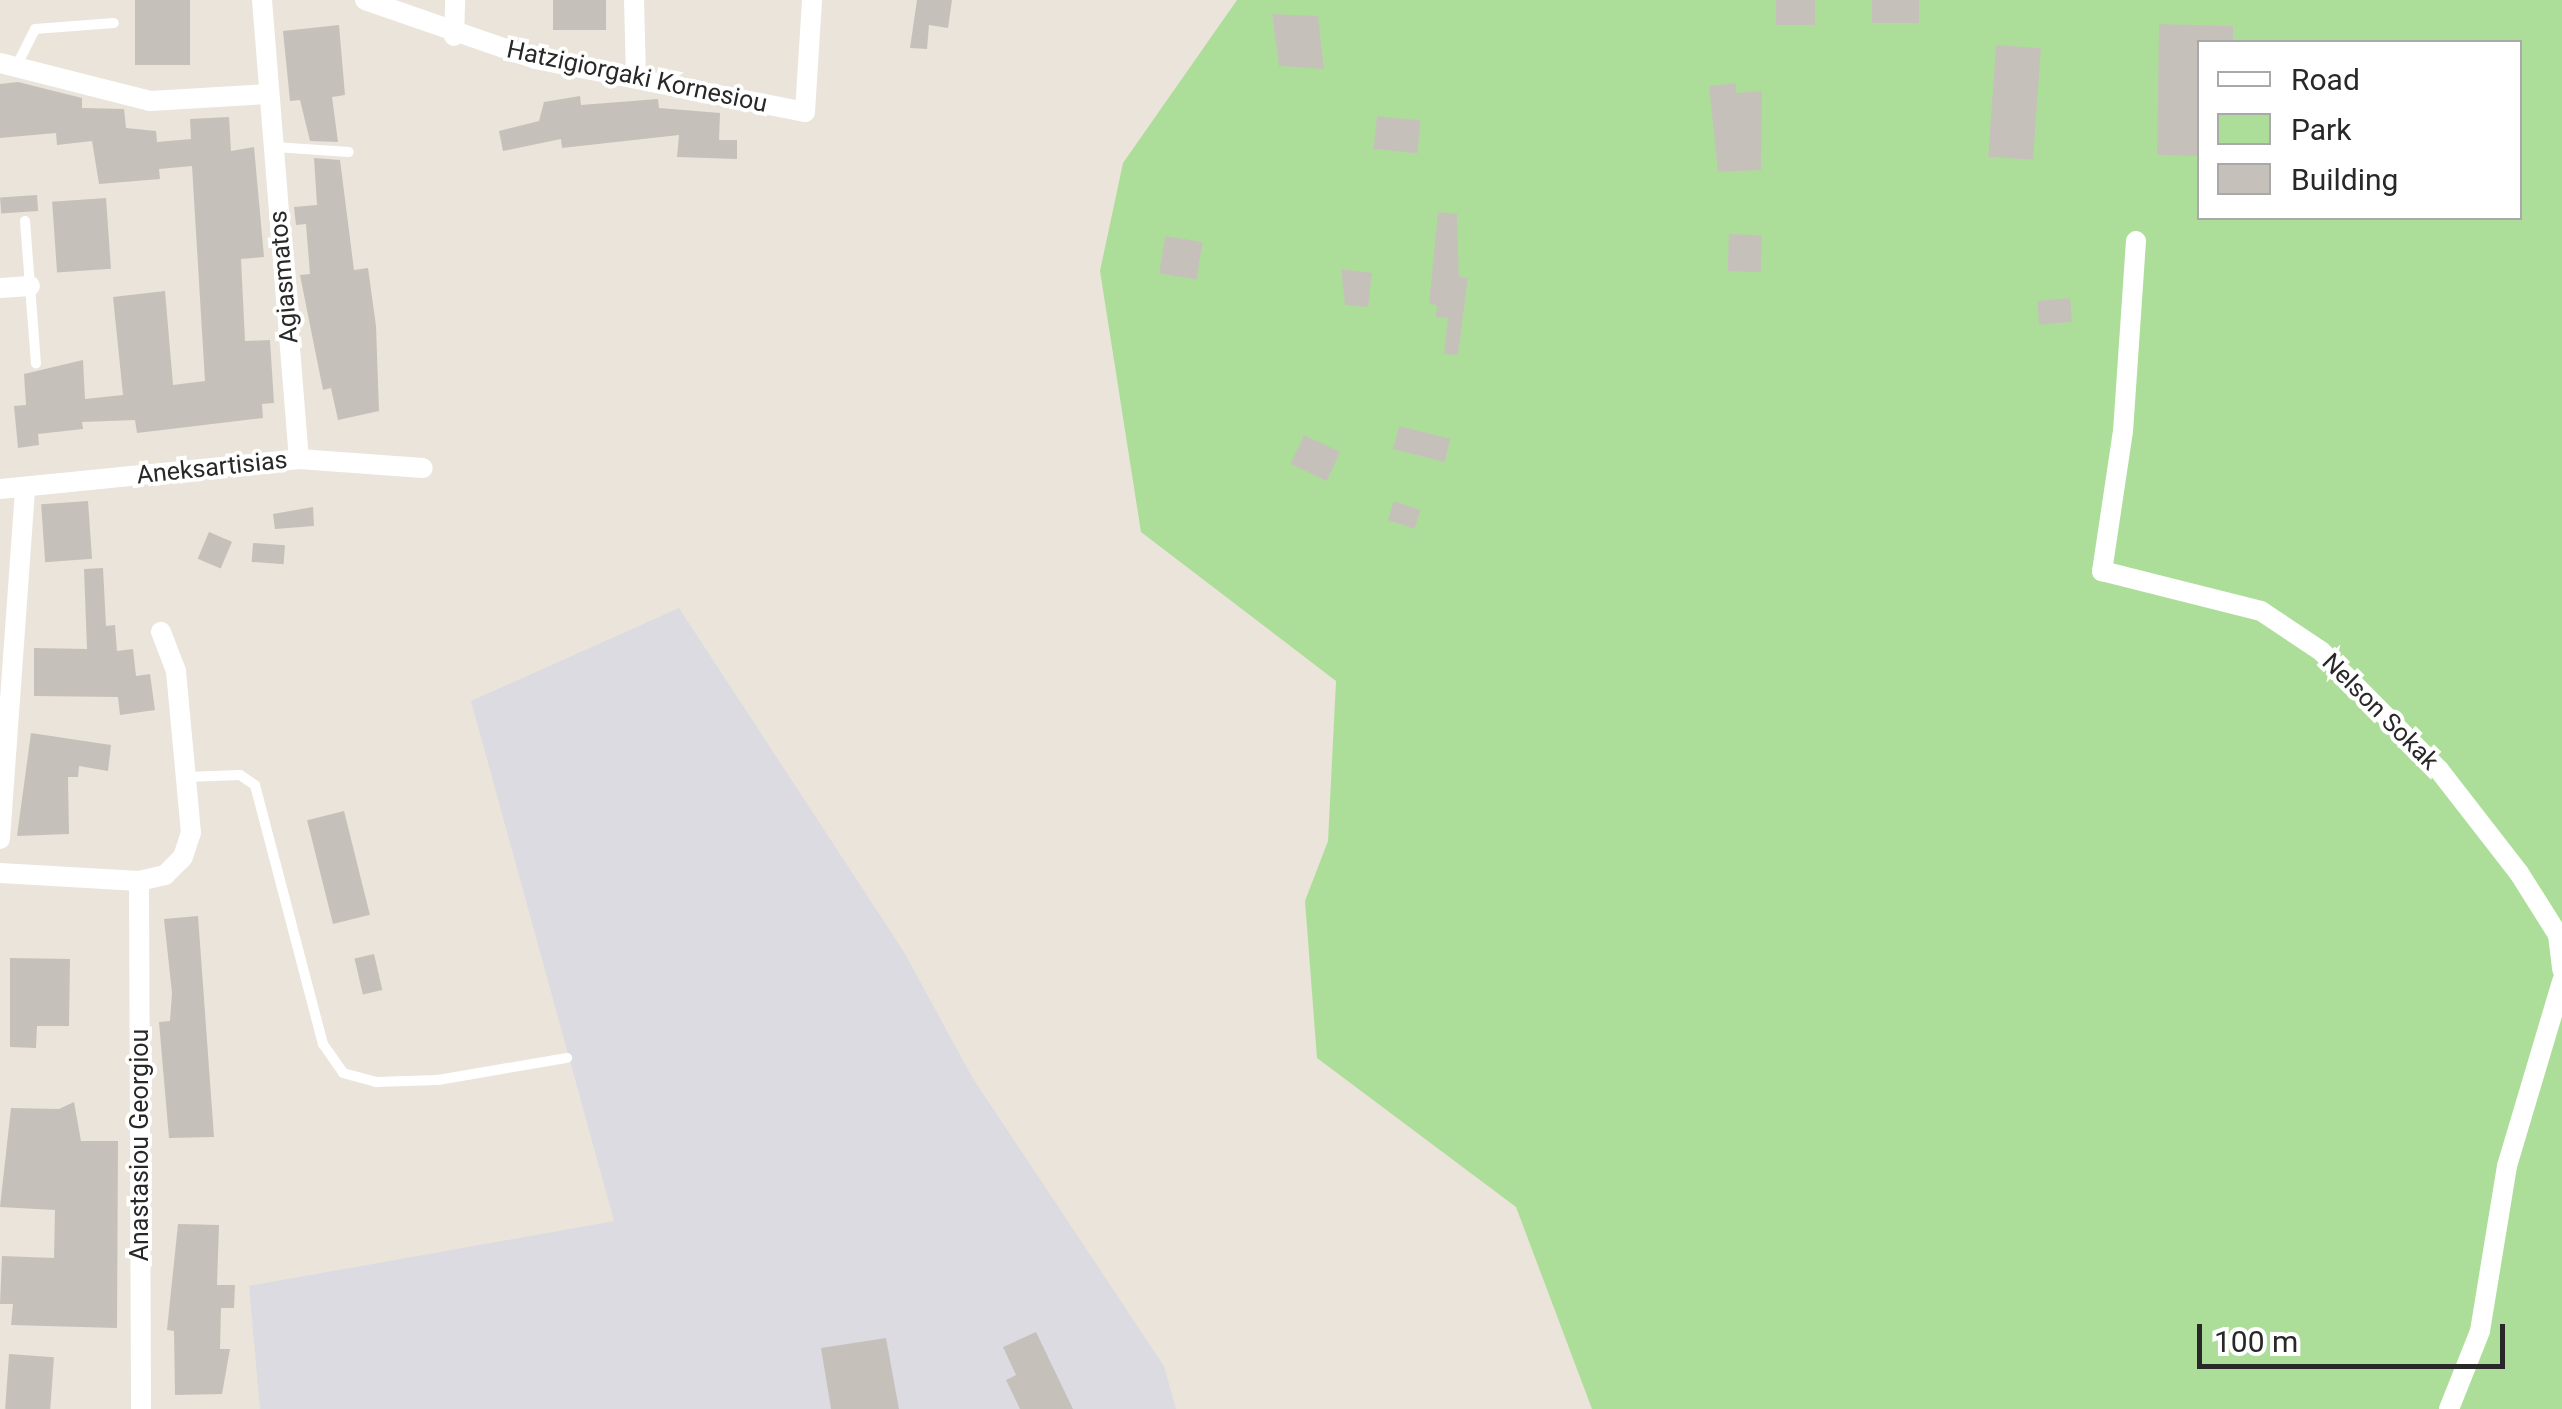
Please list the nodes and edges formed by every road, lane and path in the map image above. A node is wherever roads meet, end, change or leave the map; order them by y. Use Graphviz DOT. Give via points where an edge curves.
graph roads {
  1 [pos="262,0"];
  2 [pos="366,0"];
  3 [pos="454,0"];
  4 [pos="634,0"];
  5 [pos="812,0"];
  6 [pos="114,23"];
  7 [pos="454,36"];
  8 [pos="9,64"];
  9 [pos="636,75"];
  10 [pos="269,94"];
  11 [pos="274,148"];
  12 [pos="348,152"];
  13 [pos="26,221"];
  14 [pos="2136,242"];
  15 [pos="30,286"];
  16 [pos="0,288"];
  17 [pos="36,364"];
  18 [pos="299,460"];
  19 [pos="424,468"];
  20 [pos="25,488"];
  21 [pos="0,489"];
  22 [pos="161,632"];
  23 [pos="186,777"];
  24 [pos="0,839"];
  25 [pos="0,873"];
  26 [pos="139,881"];
  27 [pos="2562,970"];
  28 [pos="2562,982"];
  29 [pos="566,1058"];
  30 [pos="141,1409"];
  31 [pos="2450,1409"];
  1 -- 10 [label="street, Agiasmatos"];
  2 -- 7 [label="street, Hatzigiorgaki Kornesiou"];
  3 -- 7 [label="street"];
  4 -- 9 [label="street"];
  5 -- 9 [label="street, Hatzigiorgaki Kornesiou" via="804,112"];
  6 -- 8 [label="lane" via="35,29"];
  7 -- 9 [label="street, Hatzigiorgaki Kornesiou"];
  8 -- 10 [label="street" via="150,101"];
  10 -- 11 [label="street, Agiasmatos"];
  11 -- 12 [label="lane"];
  11 -- 18 [label="street, Agiasmatos"];
  13 -- 15 [label="lane"];
  14 -- 27 [label="street, Nelson Sokak" via="2123,431 2102,571 2261,612 2321,650 2439,770 2519,873 2558,935"];
  15 -- 16 [label="street"];
  15 -- 17 [label="lane"];
  18 -- 19 [label="street, Aneksartisias"];
  18 -- 20 [label="street, Aneksartisias"];
  20 -- 21 [label="street, Aneksartisias"];
  20 -- 24 [label="street"];
  22 -- 23 [label="street" via="176,671"];
  23 -- 26 [label="street" via="191,832 183,857 165,875"];
  23 -- 29 [label="lane" via="240,775 255,785 323,1044 344,1073 376,1082 438,1080"];
  25 -- 26 [label="street"];
  26 -- 30 [label="street, Anastasiou Georgiou"];
  28 -- 31 [label="street" via="2508,1166 2480,1331"];
}
